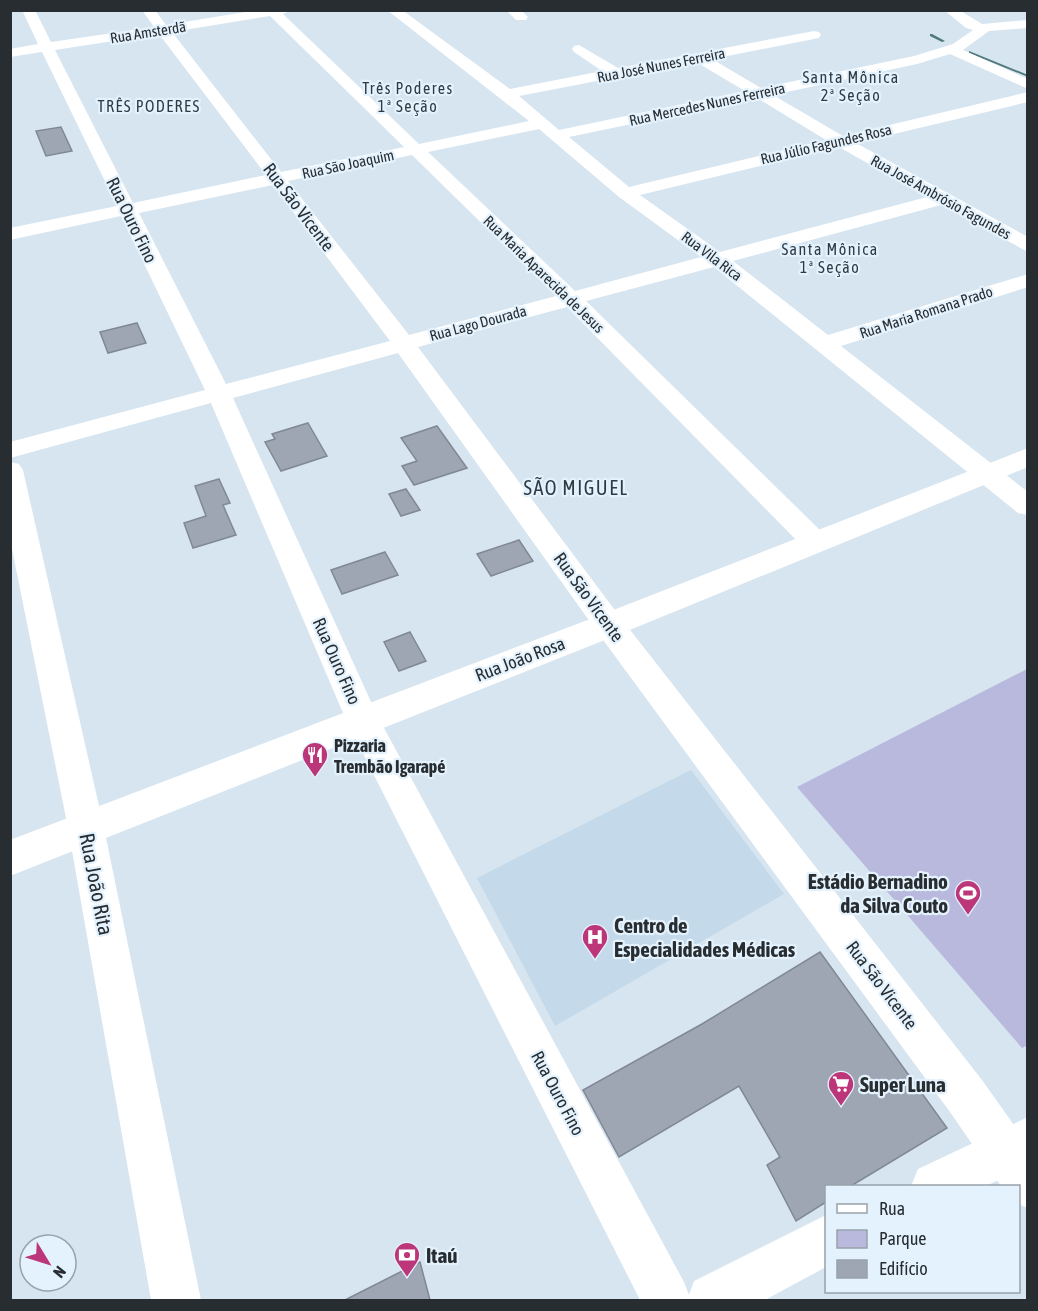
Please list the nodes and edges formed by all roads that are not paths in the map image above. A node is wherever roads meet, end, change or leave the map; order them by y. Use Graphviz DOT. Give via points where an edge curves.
graph roads {
  1 [pos="28,10"];
  2 [pos="148,10"];
  3 [pos="393,10"];
  4 [pos="950,10"];
  5 [pos="276,11"];
  6 [pos="1028,24"];
  7 [pos="163,29"];
  8 [pos="983,29"];
  9 [pos="814,35"];
  10 [pos="960,46"];
  11 [pos="46,47"];
  12 [pos="579,49"];
  13 [pos="992,52"];
  14 [pos="10,53"];
  15 [pos="698,57"];
  16 [pos="615,73"];
  17 [pos="1028,85"];
  18 [pos="761,92"];
  19 [pos="507,94"];
  20 [pos="1028,97"];
  21 [pos="550,129"];
  22 [pos="839,141"];
  23 [pos="415,150"];
  24 [pos="278,179"];
  25 [pos="625,193"];
  26 [pos="945,198"];
  27 [pos="128,210"];
  28 [pos="10,234"];
  29 [pos="1028,246"];
  30 [pos="716,258"];
  31 [pos="1028,280"];
  32 [pos="570,298"];
  33 [pos="403,343"];
  34 [pos="824,344"];
  35 [pos="219,393"];
  36 [pos="10,450"];
  37 [pos="1028,457"];
  38 [pos="10,470"];
  39 [pos="986,473"];
  40 [pos="1028,506"];
  41 [pos="813,541"];
  42 [pos="609,625"];
  43 [pos="363,720"];
  44 [pos="87,828"];
  45 [pos="10,858"];
  46 [pos="1020,1160"];
  47 [pos="938,1185"];
  48 [pos="825,1241"];
  49 [pos="176,1300"];
  50 [pos="666,1300"];
  51 [pos="713,1300"];
  1 -- 11 [label="street, Rua Ouro Fino"];
  2 -- 7 [label="street, Rua São Vicente"];
  3 -- 19 [label="street, Rua Vila Rica"];
  4 -- 8 [label="street" via="971,26"];
  5 -- 7 [label="street, Rua Amsterdã"];
  5 -- 23 [label="street, Rua Maria Aparecida de Jesus"];
  6 -- 8 [label="street"];
  7 -- 11 [label="street, Rua Amsterdã"];
  7 -- 24 [label="street, Rua São Vicente"];
  8 -- 10 [label="street, Rua Mercedes Nunes Ferreira"];
  9 -- 15 [label="street, Rua José Nunes Ferreira"];
  10 -- 13 [label="street"];
  10 -- 17 [label="street"];
  10 -- 18 [label="street, Rua Mercedes Nunes Ferreira" via="917,60"];
  11 -- 14 [label="street, Rua Amsterdã"];
  11 -- 27 [label="street, Rua Ouro Fino"];
  12 -- 16 [label="street"];
  15 -- 16 [label="street, Rua José Nunes Ferreira"];
  15 -- 18 [label="street, Rua José Ambrósio Fagundes"];
  16 -- 19 [label="street, Rua José Nunes Ferreira"];
  18 -- 21 [label="street, Rua Mercedes Nunes Ferreira"];
  18 -- 22 [label="street, Rua José Ambrósio Fagundes"];
  19 -- 21 [label="street, Rua Vila Rica"];
  20 -- 22 [label="street, Rua Júlio Fagundes Rosa"];
  21 -- 23 [label="street, Rua São Joaquim"];
  21 -- 25 [label="street, Rua Vila Rica"];
  22 -- 25 [label="street, Rua Júlio Fagundes Rosa"];
  22 -- 26 [label="street, Rua José Ambrósio Fagundes"];
  23 -- 24 [label="street, Rua São Joaquim"];
  23 -- 32 [label="street, Rua Maria Aparecida de Jesus"];
  24 -- 27 [label="street, Rua São Joaquim"];
  24 -- 33 [label="street, Rua São Vicente"];
  25 -- 30 [label="street, Rua Vila Rica"];
  26 -- 29 [label="street, Rua José Ambrósio Fagundes"];
  26 -- 30 [label="street, Rua Lago Dourada"];
  27 -- 28 [label="street, Rua São Joaquim"];
  27 -- 35 [label="street, Rua Ouro Fino"];
  30 -- 32 [label="street, Rua Lago Dourada"];
  30 -- 34 [label="street, Rua Vila Rica"];
  31 -- 34 [label="street, Rua Maria Romana Prado"];
  32 -- 33 [label="street, Rua Lago Dourada"];
  32 -- 41 [label="street, Rua Maria Aparecida de Jesus"];
  33 -- 35 [label="street, Rua Lago Dourada"];
  33 -- 42 [label="street, Rua São Vicente"];
  34 -- 39 [label="street, Rua Vila Rica"];
  35 -- 36 [label="street, Rua Lago Dourada"];
  35 -- 43 [label="street, Rua Ouro Fino"];
  37 -- 39 [label="main road, Rua João Rosa"];
  38 -- 44 [label="street, Rua João Rita"];
  39 -- 40 [label="street, Rua Vila Rica"];
  39 -- 41 [label="main road, Rua João Rosa"];
  41 -- 42 [label="main road, Rua João Rosa"];
  42 -- 43 [label="main road, Rua João Rosa"];
  42 -- 46 [label="street, Rua São Vicente" via="966,1096"];
  43 -- 44 [label="main road, Rua João Rosa"];
  43 -- 50 [label="street, Rua Ouro Fino"];
  44 -- 45 [label="main road, Rua João Rosa"];
  44 -- 49 [label="street, Rua João Rita"];
  46 -- 47 [label="main road"];
  48 -- 51 [label="main road"];
}
